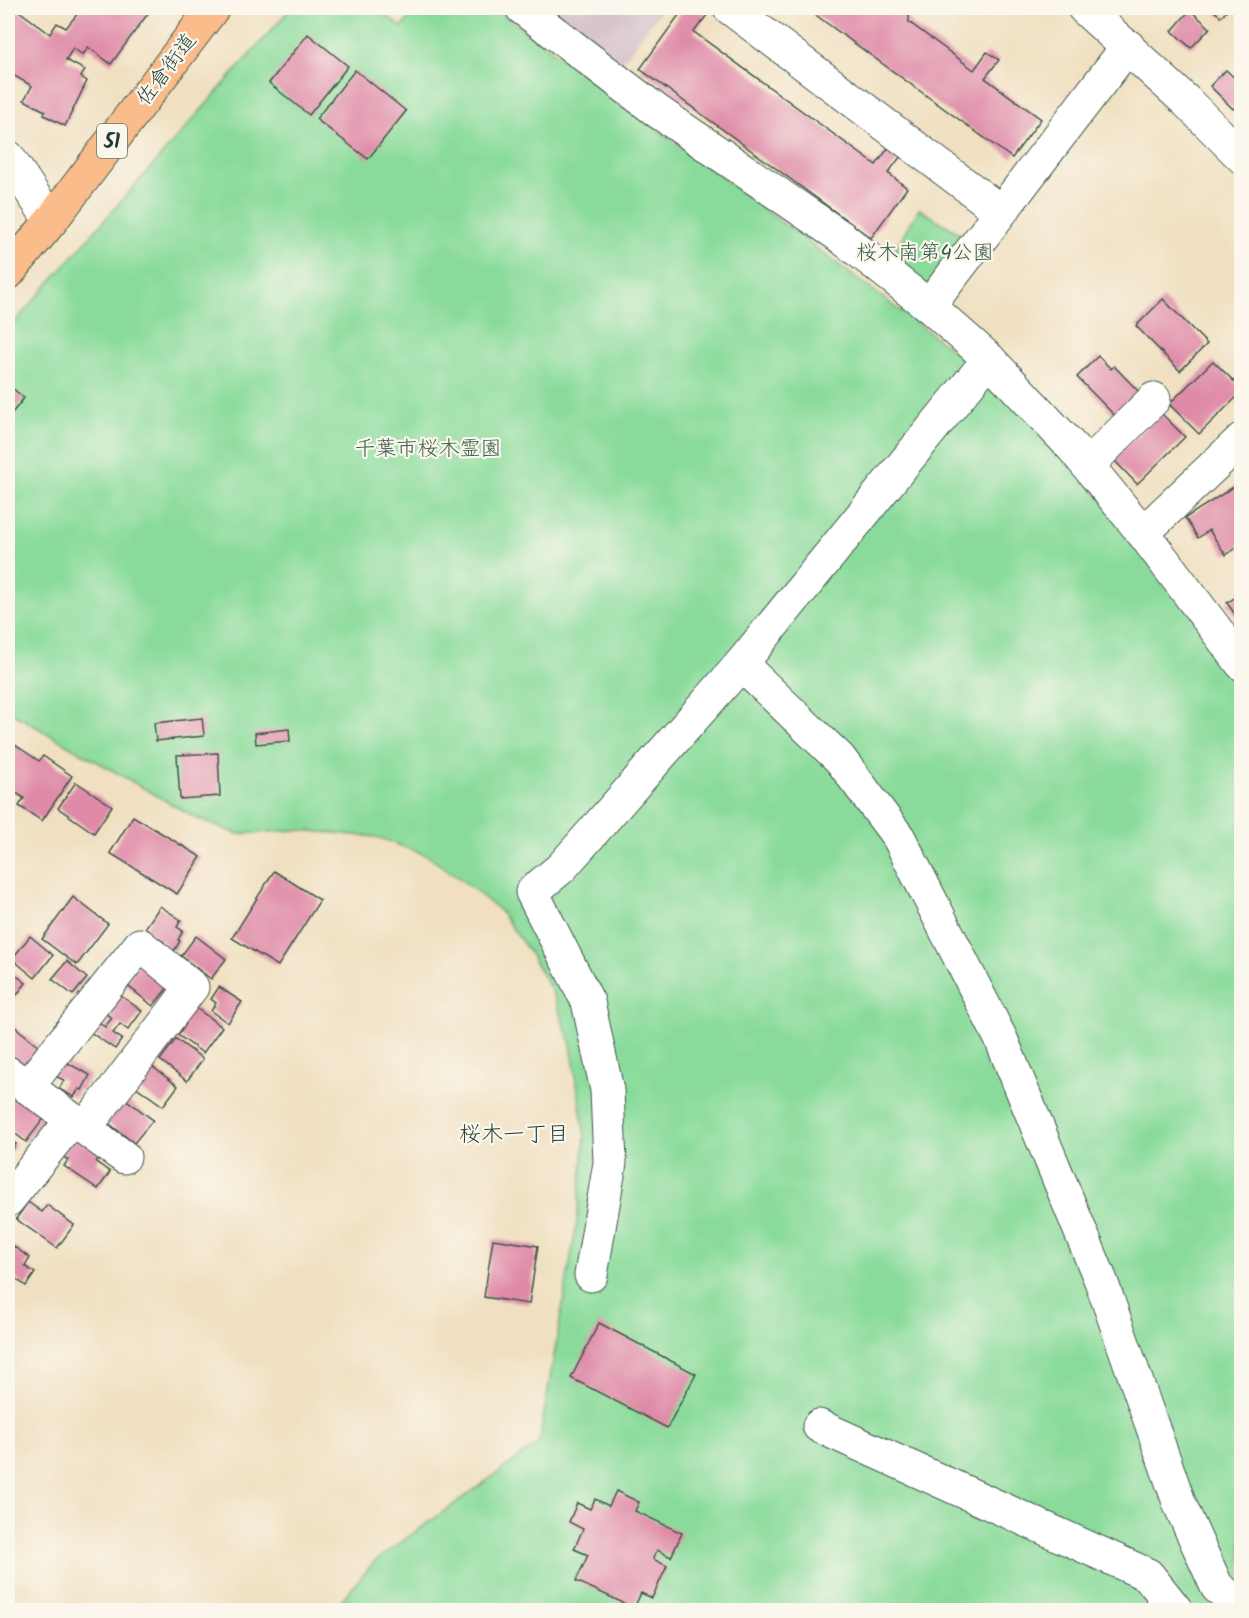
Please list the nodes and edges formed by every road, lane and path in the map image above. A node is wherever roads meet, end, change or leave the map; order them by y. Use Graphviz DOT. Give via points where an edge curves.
graph roads {
  1 [pos="213,8"];
  2 [pos="522,8"];
  3 [pos="730,8"];
  4 [pos="1084,8"];
  5 [pos="1128,46"];
  6 [pos="8,157"];
  7 [pos="1242,157"];
  8 [pos="1000,211"];
  9 [pos="51,221"];
  10 [pos="8,273"];
  11 [pos="929,306"];
  12 [pos="988,359"];
  13 [pos="1154,399"];
  14 [pos="1242,439"];
  15 [pos="1088,465"];
  16 [pos="1143,533"];
  17 [pos="1239,656"];
  18 [pos="741,664"];
  19 [pos="13,1078"];
  20 [pos="78,1124"];
  21 [pos="124,1156"];
  22 [pos="8,1200"];
  23 [pos="591,1275"];
  24 [pos="819,1426"];
  25 [pos="1229,1596"];
  26 [pos="1177,1611"];
  1 -- 9 [label="highway, 佐倉街道 / 51"];
  2 -- 11 [label="street" via="657,111 841,237"];
  3 -- 8 [label="street"];
  4 -- 5 [label="street"];
  5 -- 7 [label="street"];
  5 -- 8 [label="street"];
  6 -- 9 [label="street"];
  8 -- 11 [label="street"];
  9 -- 10 [label="highway, 佐倉街道 / 51"];
  11 -- 12 [label="street"];
  12 -- 15 [label="street"];
  12 -- 18 [label="street"];
  13 -- 15 [label="street"];
  14 -- 16 [label="street"];
  15 -- 16 [label="street"];
  16 -- 17 [label="street"];
  18 -- 23 [label="street" via="561,868 532,892 588,1002 607,1090 610,1163"];
  18 -- 25 [label="street" via="840,759 899,838 1001,1039 1101,1281 1180,1505"];
  19 -- 20 [label="street"];
  19 -- 20 [label="street" via="140,945 192,987"];
  20 -- 21 [label="street"];
  20 -- 22 [label="street"];
  24 -- 26 [label="street" via="1148,1575"];
  25 -- 26 [label="street"];
}
